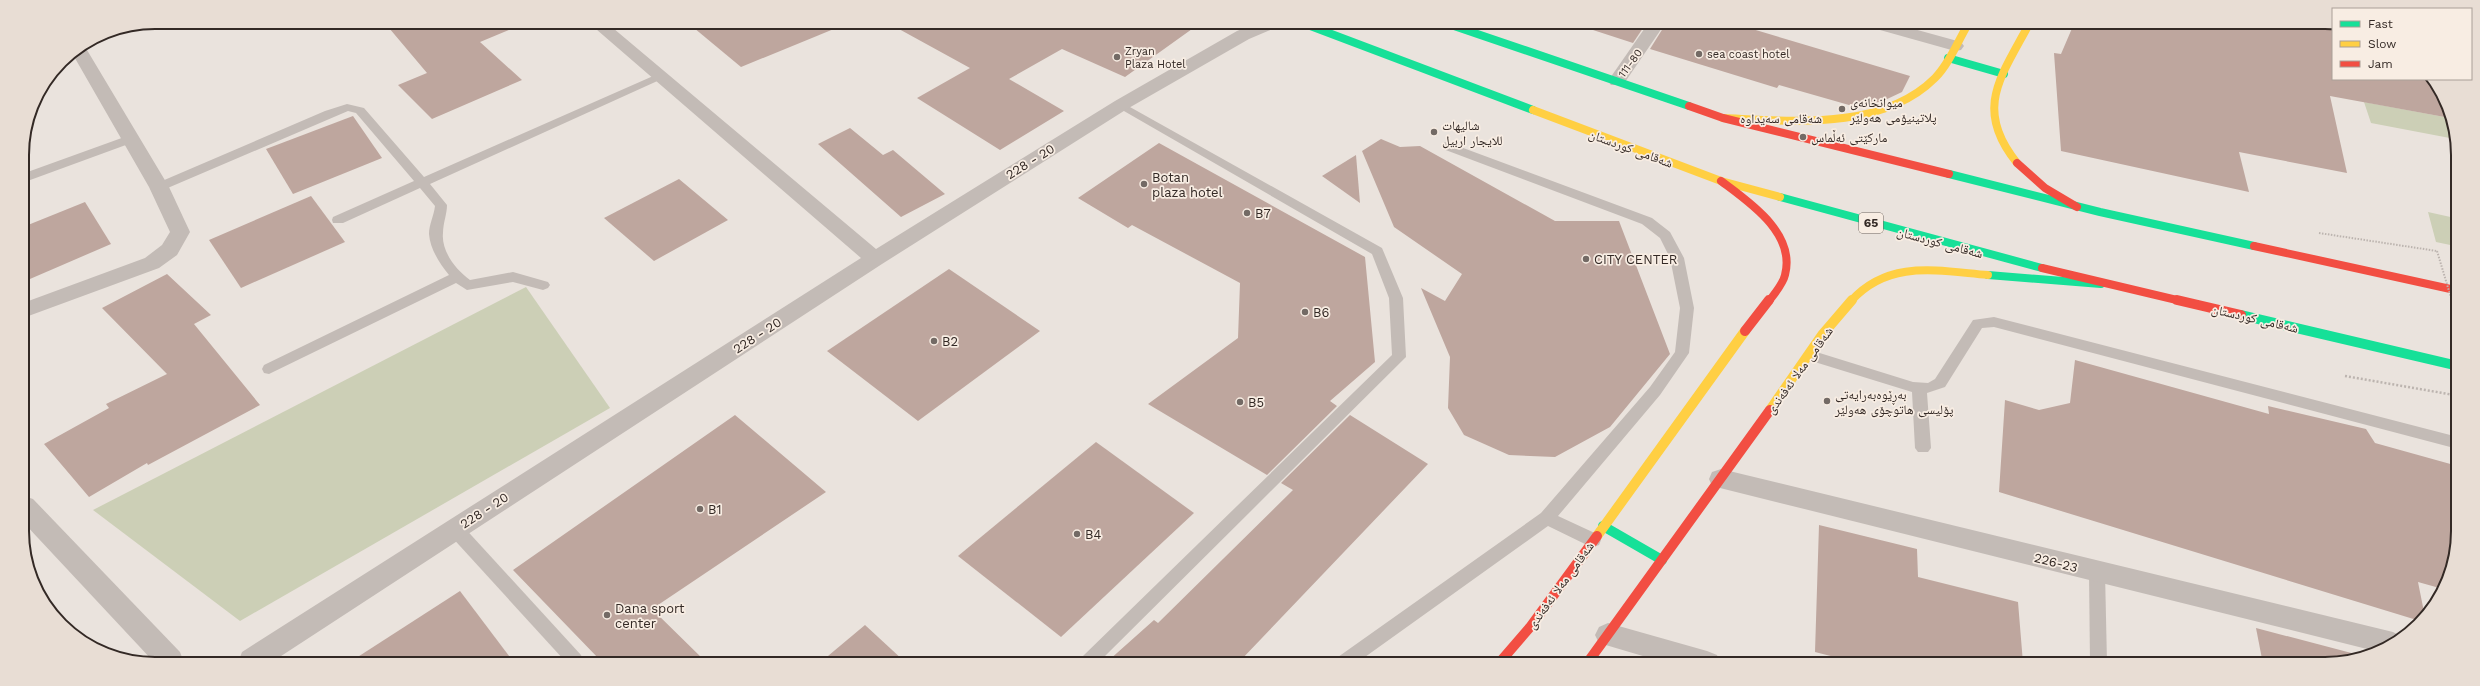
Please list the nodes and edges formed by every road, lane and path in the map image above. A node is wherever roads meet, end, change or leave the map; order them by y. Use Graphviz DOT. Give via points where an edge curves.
graph roads {
  1 [pos="604,29"];
  2 [pos="1257,29"];
  3 [pos="1317,29"];
  4 [pos="1469,29"];
  5 [pos="1653,29"];
  6 [pos="1894,29"];
  7 [pos="1964,29"];
  8 [pos="2026,29"];
  9 [pos="1951,52"];
  10 [pos="80,54"];
  11 [pos="2004,74"];
  12 [pos="660,76"];
  13 [pos="1617,81"];
  14 [pos="1120,105"];
  15 [pos="1723,118"];
  16 [pos="130,139"];
  17 [pos="1447,146"];
  18 [pos="29,176"];
  19 [pos="422,181"];
  20 [pos="1721,181"];
  21 [pos="159,187"];
  22 [pos="2077,206"];
  23 [pos="338,220"];
  24 [pos="2319,233"];
  25 [pos="875,258"];
  26 [pos="456,277"];
  27 [pos="543,285"];
  28 [pos="2116,285"];
  29 [pos="2451,289"];
  30 [pos="2451,296"];
  31 [pos="29,309"];
  32 [pos="1810,355"];
  33 [pos="2451,364"];
  34 [pos="269,369"];
  35 [pos="2345,376"];
  36 [pos="1919,388"];
  37 [pos="2451,394"];
  38 [pos="2451,441"];
  39 [pos="1923,448"];
  40 [pos="1721,479"];
  41 [pos="29,511"];
  42 [pos="1547,518"];
  43 [pos="1603,526"];
  44 [pos="455,529"];
  45 [pos="1593,540"];
  46 [pos="1662,560"];
  47 [pos="2097,572"];
  48 [pos="1608,635"];
  49 [pos="2384,642"];
  50 [pos="167,657"];
  51 [pos="257,657"];
  52 [pos="572,657"];
  53 [pos="1093,657"];
  54 [pos="1351,657"];
  55 [pos="1504,657"];
  56 [pos="1592,657"];
  57 [pos="1689,657"];
  58 [pos="2099,657"];
  1 -- 12 [label="street"];
  2 -- 14 [label="street, 228 - 20" via="1242,35"];
  3 -- 20 [label="main road, شەقامی کوردستان / 65"];
  4 -- 13 [label="main road"];
  5 -- 13 [label="street, 111-80"];
  6 -- 9 [label="street"];
  7 -- 9 [label="main road, شەقامی سەیداوە"];
  8 -- 11 [label="main road"];
  9 -- 11 [label="main road"];
  9 -- 15 [label="main road, شەقامی سەیداوە" via="1935,78 1905,101 1893,106 1830,118"];
  10 -- 16 [label="street"];
  11 -- 22 [label="main road" via="1995,92 1992,121 2000,140 2029,177"];
  12 -- 19 [label="lane"];
  12 -- 25 [label="street"];
  13 -- 15 [label="main road"];
  14 -- 25 [label="street, 228 - 20"];
  14 -- 53 [label="lane" via="1377,251 1396,298 1399,357"];
  15 -- 22 [label="main road"];
  16 -- 18 [label="lane"];
  16 -- 21 [label="street"];
  17 -- 42 [label="lane" via="1647,221 1665,235 1677,258 1687,308 1682,353 1655,391"];
  19 -- 21 [label="lane" via="360,110 347,107"];
  19 -- 23 [label="lane"];
  19 -- 26 [label="lane" via="441,205 441,219 436,234 440,249"];
  20 -- 28 [label="main road, شەقامی کوردستان / 65" via="2012,261"];
  20 -- 43 [label="main road, شەقامی مەلا ئەفەندی" via="1759,210 1773,225 1786,251 1785,276"];
  21 -- 31 [label="street" via="180,232 170,250 152,263"];
  22 -- 29 [label="main road"];
  24 -- 30 [label="path, bridge" via="2437,252"];
  25 -- 44 [label="street, 228 - 20"];
  26 -- 27 [label="lane" via="468,285 513,277"];
  26 -- 34 [label="lane"];
  28 -- 32 [label="main road, شەقامی مەلا ئەفەندی" via="1934,271 1885,276 1866,284 1843,309"];
  28 -- 33 [label="main road, شەقامی کوردستان / 65"];
  32 -- 36 [label="lane"];
  32 -- 40 [label="main road, شەقامی مەلا ئەفەندی"];
  35 -- 37 [label="path"];
  36 -- 38 [label="lane" via="1934,387 1940,383 1978,323 1990,321"];
  36 -- 39 [label="lane"];
  40 -- 46 [label="main road, شەقامی مەلا ئەفەندی"];
  40 -- 47 [label="street, 226-23"];
  41 -- 50 [label="street"];
  42 -- 45 [label="lane"];
  42 -- 54 [label="lane"];
  43 -- 45 [label="main road, شەقامی مەلا ئەفەندی"];
  43 -- 46 [label="main road"];
  44 -- 51 [label="street, 228 - 20"];
  44 -- 52 [label="lane"];
  45 -- 55 [label="main road, شەقامی مەلا ئەفەندی" via="1531,626"];
  46 -- 48 [label="main road, شەقامی مەلا ئەفەندی"];
  47 -- 49 [label="street, 226-23"];
  47 -- 58 [label="lane"];
  48 -- 56 [label="main road, شەقامی مەلا ئەفەندی"];
  48 -- 57 [label="street"];
}
